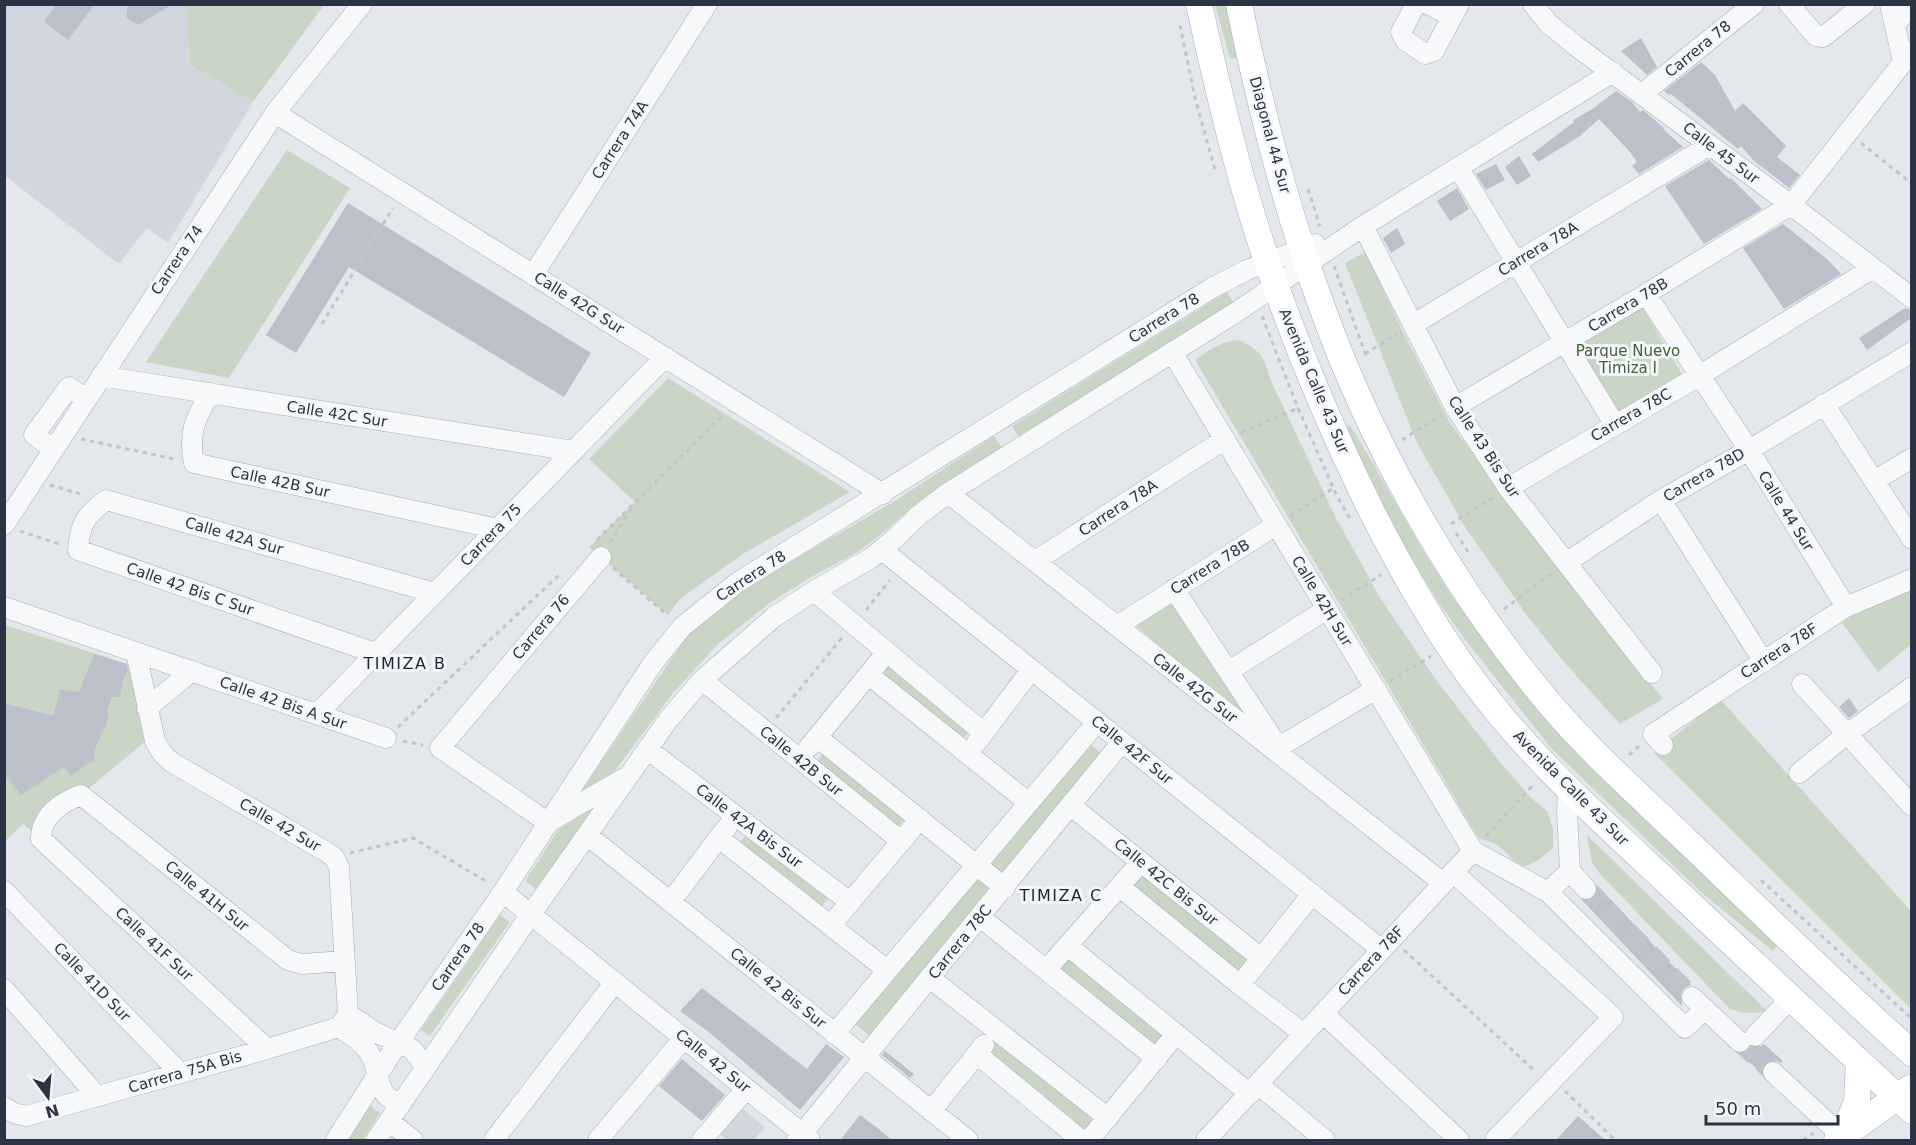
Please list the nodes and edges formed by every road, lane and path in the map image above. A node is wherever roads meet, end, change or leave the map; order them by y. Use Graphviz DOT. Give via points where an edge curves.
graph roads {
  1 [pos="362,4"];
  2 [pos="707,4"];
  3 [pos="1199,4"];
  4 [pos="1239,4"];
  5 [pos="1416,4"];
  6 [pos="1427,4"];
  7 [pos="1533,4"];
  8 [pos="1754,4"];
  9 [pos="1789,4"];
  10 [pos="1865,4"];
  11 [pos="1890,4"];
  12 [pos="1911,6"];
  13 [pos="1455,10"];
  14 [pos="1895,24"];
  15 [pos="1907,57"];
  16 [pos="1613,72"];
  17 [pos="1642,94"];
  18 [pos="275,113"];
  19 [pos="1848,133"];
  20 [pos="1710,145"];
  21 [pos="1458,167"];
  22 [pos="1911,184"];
  23 [pos="402,192"];
  24 [pos="1791,206"];
  25 [pos="1363,226"];
  26 [pos="1305,256"];
  27 [pos="1516,262"];
  28 [pos="1873,268"];
  29 [pos="1272,274"];
  30 [pos="533,275"];
  31 [pos="1646,294"];
  32 [pos="1343,295"];
  33 [pos="1911,298"];
  34 [pos="322,324"];
  35 [pos="1414,324"];
  36 [pos="1564,342"];
  37 [pos="1172,352"];
  38 [pos="1911,352"];
  39 [pos="1365,354"];
  40 [pos="665,357"];
  41 [pos="1370,364"];
  42 [pos="101,376"];
  43 [pos="1700,376"];
  44 [pos="210,393"];
  45 [pos="86,399"];
  46 [pos="736,402"];
  47 [pos="1824,404"];
  48 [pos="1455,407"];
  49 [pos="1298,408"];
  50 [pos="997,423"];
  51 [pos="1615,425"];
  52 [pos="1225,439"];
  53 [pos="58,442"];
  54 [pos="1407,449"];
  55 [pos="1749,450"];
  56 [pos="574,451"];
  57 [pos="1015,451"];
  58 [pos="1911,458"];
  59 [pos="194,463"];
  60 [pos="33,481"];
  61 [pos="1874,481"];
  62 [pos="1333,488"];
  63 [pos="1508,488"];
  64 [pos="948,493"];
  65 [pos="883,494"];
  66 [pos="1661,500"];
  67 [pos="106,501"];
  68 [pos="636,502"];
  69 [pos="1446,515"];
  70 [pos="1451,524"];
  71 [pos="1276,525"];
  72 [pos="10,527"];
  73 [pos="498,529"];
  74 [pos="1911,539"];
  75 [pos="78,550"];
  76 [pos="882,550"];
  77 [pos="595,552"];
  78 [pos="1468,553"];
  79 [pos="1035,561"];
  80 [pos="1567,562"];
  81 [pos="902,566"];
  82 [pos="564,571"];
  83 [pos="1381,575"];
  84 [pos="1911,579"];
  85 [pos="1174,589"];
  86 [pos="814,591"];
  87 [pos="435,593"];
  88 [pos="4,607"];
  89 [pos="1846,607"];
  90 [pos="1327,609"];
  91 [pos="1504,609"];
  92 [pos="854,624"];
  93 [pos="1117,626"];
  94 [pos="682,627"];
  95 [pos="136,652"];
  96 [pos="887,652"];
  97 [pos="375,653"];
  98 [pos="1433,655"];
  99 [pos="1764,662"];
  100 [pos="1031,670"];
  101 [pos="192,671"];
  102 [pos="1229,671"];
  103 [pos="1652,673"];
  104 [pos="869,675"];
  105 [pos="702,680"];
  106 [pos="1802,684"];
  107 [pos="1911,687"];
  108 [pos="1376,689"];
  109 [pos="147,708"];
  110 [pos="317,714"];
  111 [pos="1097,722"];
  112 [pos="765,731"];
  113 [pos="984,733"];
  114 [pos="1847,734"];
  115 [pos="817,737"];
  116 [pos="386,738"];
  117 [pos="1658,739"];
  118 [pos="1122,742"];
  119 [pos="440,748"];
  120 [pos="1621,748"];
  121 [pos="647,749"];
  122 [pos="1276,749"];
  123 [pos="968,754"];
  124 [pos="1629,755"];
  125 [pos="800,759"];
  126 [pos="1799,773"];
  127 [pos="629,775"];
  128 [pos="1536,782"];
  129 [pos="1569,790"];
  130 [pos="1029,803"];
  131 [pos="1071,806"];
  132 [pos="1911,806"];
  133 [pos="736,816"];
  134 [pos="920,819"];
  135 [pos="547,822"];
  136 [pos="587,835"];
  137 [pos="719,838"];
  138 [pos="41,839"];
  139 [pos="901,841"];
  140 [pos="1473,851"];
  141 [pos="334,857"];
  142 [pos="1142,862"];
  143 [pos="977,866"];
  144 [pos="1570,871"];
  145 [pos="1756,875"];
  146 [pos="1448,878"];
  147 [pos="1120,887"];
  148 [pos="1005,888"];
  149 [pos="1586,889"];
  150 [pos="4,891"];
  151 [pos="503,892"];
  152 [pos="1548,892"];
  153 [pos="1312,894"];
  154 [pos="671,901"];
  155 [pos="850,902"];
  156 [pos="531,914"];
  157 [pos="980,917"];
  158 [pos="831,925"];
  159 [pos="1387,944"];
  160 [pos="1068,946"];
  161 [pos="1261,958"];
  162 [pos="344,961"];
  163 [pos="887,970"];
  164 [pos="1046,970"];
  165 [pos="930,978"];
  166 [pos="615,982"];
  167 [pos="1240,985"];
  168 [pos="4,989"];
  169 [pos="1791,998"];
  170 [pos="1323,1013"];
  171 [pos="1911,1019"];
  172 [pos="343,1020"];
  173 [pos="996,1030"];
  174 [pos="834,1034"];
  175 [pos="1176,1034"];
  176 [pos="1304,1034"];
  177 [pos="684,1038"];
  178 [pos="398,1042"];
  179 [pos="267,1049"];
  180 [pos="1911,1053"];
  181 [pos="977,1054"];
  182 [pos="865,1058"];
  183 [pos="1157,1059"];
  184 [pos="1859,1062"];
  185 [pos="426,1067"];
  186 [pos="1773,1072"];
  187 [pos="180,1073"];
  188 [pos="378,1074"];
  189 [pos="1551,1082"];
  190 [pos="746,1089"];
  191 [pos="1254,1089"];
  192 [pos="97,1096"];
  193 [pos="1907,1098"];
  194 [pos="401,1104"];
  195 [pos="9,1110"];
  196 [pos="931,1111"];
  197 [pos="1108,1118"];
  198 [pos="389,1121"];
  199 [pos="803,1138"];
  200 [pos="1840,1139"];
  201 [pos="336,1140"];
  202 [pos="376,1140"];
  203 [pos="413,1140"];
  204 [pos="494,1140"];
  205 [pos="598,1140"];
  206 [pos="702,1140"];
  207 [pos="968,1140"];
  208 [pos="1081,1140"];
  209 [pos="1089,1140"];
  210 [pos="1206,1140"];
  211 [pos="1325,1140"];
  212 [pos="1459,1140"];
  213 [pos="1495,1140"];
  214 [pos="1615,1140"];
  1 -- 18 [label="street, Carrera 74"];
  2 -- 30 [label="street, Carrera 74A"];
  3 -- 29 [label="main road" via="1228,129"];
  4 -- 26 [label="main road, Diagonal 44 Sur" via="1279,176"];
  5 -- 13 [label="street" via="1401,32 1405,40 1425,54 1434,51"];
  6 -- 13 [label="street"];
  7 -- 16 [label="street, Calle 45 Sur" via="1562,36"];
  8 -- 17 [label="street, Carrera 78"];
  9 -- 10 [label="street" via="1816,36 1824,37"];
  11 -- 14 [label="street"];
  12 -- 14 [label="street"];
  14 -- 15 [label="street"];
  15 -- 19 [label="street"];
  16 -- 17 [label="street, Calle 45 Sur"];
  16 -- 21 [label="street, Carrera 78"];
  17 -- 20 [label="street, Calle 45 Sur"];
  18 -- 23 [label="street, Calle 42G Sur"];
  18 -- 42 [label="street, Carrera 74"];
  19 -- 22 [label="path"];
  19 -- 24 [label="street"];
  20 -- 24 [label="street, Calle 45 Sur"];
  20 -- 27 [label="street, Carrera 78A"];
  21 -- 25 [label="street, Carrera 78"];
  21 -- 27 [label="street"];
  23 -- 30 [label="street, Calle 42G Sur"];
  23 -- 34 [label="path"];
  24 -- 28 [label="street, Calle 45 Sur"];
  24 -- 31 [label="street, Carrera 78B"];
  25 -- 26 [label="street, Carrera 78"];
  25 -- 35 [label="street, Calle 43 Bis Sur"];
  26 -- 29 [label="street, Carrera 78"];
  26 -- 180 [label="main road" via="1362,404 1413,504 1486,621 1535,686 1576,734"];
  27 -- 35 [label="street, Carrera 78A"];
  27 -- 36 [label="street"];
  28 -- 33 [label="street, Calle 45 Sur"];
  28 -- 43 [label="street, Carrera 78C"];
  29 -- 37 [label="street, Carrera 78"];
  29 -- 50 [label="street, Carrera 78" via="1230,278"];
  29 -- 129 [label="main road, Avenida Calle 43 Sur" via="1329,421 1422,604 1472,679"];
  30 -- 40 [label="street, Calle 42G Sur"];
  31 -- 36 [label="street, Carrera 78B"];
  31 -- 43 [label="street, Calle 44 Sur"];
  32 -- 39 [label="path"];
  35 -- 39 [label="path"];
  35 -- 48 [label="street, Calle 43 Bis Sur"];
  36 -- 48 [label="street, Carrera 78B"];
  36 -- 51 [label="street"];
  37 -- 52 [label="street, Calle 42H Sur"];
  37 -- 57 [label="street, Carrera 78"];
  38 -- 47 [label="street, Carrera 78D"];
  39 -- 41 [label="path"];
  40 -- 46 [label="street, Calle 42G Sur"];
  40 -- 56 [label="street, Carrera 75"];
  42 -- 44 [label="street, Calle 42C Sur"];
  42 -- 45 [label="street, Carrera 74"];
  43 -- 51 [label="street, Carrera 78C"];
  43 -- 55 [label="street, Calle 44 Sur"];
  44 -- 56 [label="street, Calle 42C Sur"];
  44 -- 59 [label="street" via="191,432"];
  45 -- 53 [label="street, Carrera 74"];
  45 -- 53 [label="street" via="69,387 34,435"];
  46 -- 65 [label="street, Calle 42G Sur"];
  46 -- 68 [label="path"];
  47 -- 55 [label="street, Carrera 78D"];
  47 -- 61 [label="street"];
  48 -- 54 [label="path" via="1402,440"];
  48 -- 63 [label="street, Calle 43 Bis Sur"];
  49 -- 52 [label="path"];
  50 -- 57 [label="street"];
  50 -- 65 [label="street, Carrera 78"];
  51 -- 63 [label="street, Carrera 78C"];
  52 -- 71 [label="street, Calle 42H Sur"];
  52 -- 79 [label="street, Carrera 78A"];
  53 -- 59 [label="path"];
  53 -- 60 [label="street, Carrera 74"];
  55 -- 66 [label="street, Carrera 78D"];
  55 -- 89 [label="street, Calle 44 Sur"];
  56 -- 73 [label="street, Carrera 75"];
  57 -- 64 [label="street, Carrera 78"];
  58 -- 61 [label="street"];
  59 -- 73 [label="street, Calle 42B Sur"];
  60 -- 67 [label="path"];
  60 -- 72 [label="street, Carrera 74"];
  61 -- 74 [label="street"];
  62 -- 71 [label="path"];
  63 -- 70 [label="path"];
  63 -- 80 [label="street, Calle 43 Bis Sur"];
  64 -- 76 [label="street, Carrera 78"];
  64 -- 79 [label="street, Calle 42G Sur"];
  65 -- 94 [label="street, Carrera 78" via="738,582"];
  66 -- 80 [label="street, Carrera 78D"];
  66 -- 99 [label="street"];
  67 -- 75 [label="street" via="84,521"];
  67 -- 87 [label="street, Calle 42A Sur"];
  68 -- 77 [label="path"];
  68 -- 77 [label="path"];
  69 -- 70 [label="path"];
  70 -- 78 [label="path"];
  71 -- 85 [label="street, Carrera 78B"];
  71 -- 90 [label="street, Calle 42H Sur"];
  72 -- 75 [label="path"];
  73 -- 87 [label="street, Carrera 75"];
  75 -- 97 [label="street, Calle 42 Bis C Sur"];
  76 -- 81 [label="street, Calle 42F Sur"];
  76 -- 86 [label="street, Carrera 78"];
  77 -- 94 [label="path"];
  77 -- 119 [label="street, Carrera 76"];
  79 -- 93 [label="street, Calle 42G Sur"];
  80 -- 91 [label="path"];
  80 -- 103 [label="street, Calle 43 Bis Sur"];
  81 -- 92 [label="path"];
  81 -- 100 [label="street, Calle 42F Sur"];
  82 -- 116 [label="path"];
  83 -- 90 [label="path"];
  84 -- 89 [label="street, Carrera 78F"];
  85 -- 93 [label="street, Carrera 78B"];
  85 -- 102 [label="street"];
  86 -- 92 [label="street"];
  86 -- 105 [label="street, Carrera 78" via="774,617"];
  87 -- 97 [label="street, Carrera 75"];
  88 -- 95 [label="street, Calle 42 Bis A Sur"];
  89 -- 99 [label="street, Carrera 78F"];
  90 -- 102 [label="street"];
  90 -- 108 [label="street, Calle 42H Sur"];
  92 -- 96 [label="street"];
  92 -- 112 [label="path"];
  93 -- 122 [label="street, Calle 42G Sur"];
  94 -- 135 [label="street, Carrera 78" via="653,663"];
  95 -- 101 [label="street, Calle 42 Bis A Sur"];
  95 -- 109 [label="street, Calle 42 Sur"];
  96 -- 104 [label="street"];
  96 -- 113 [label="street"];
  97 -- 110 [label="street, Carrera 75"];
  98 -- 108 [label="path"];
  99 -- 117 [label="street, Carrera 78F"];
  100 -- 111 [label="street, Calle 42F Sur"];
  100 -- 113 [label="street"];
  101 -- 109 [label="street"];
  101 -- 110 [label="street, Calle 42 Bis A Sur"];
  102 -- 122 [label="street"];
  104 -- 115 [label="street"];
  104 -- 123 [label="street"];
  105 -- 112 [label="street, Calle 42B Sur"];
  105 -- 121 [label="street, Carrera 78"];
  106 -- 114 [label="street"];
  107 -- 114 [label="street"];
  108 -- 122 [label="street"];
  108 -- 140 [label="street, Calle 42H Sur"];
  109 -- 141 [label="street, Calle 42 Sur" via="155,741 171,762"];
  110 -- 116 [label="street, Calle 42 Bis A Sur"];
  111 -- 118 [label="street, Calle 42F Sur"];
  111 -- 130 [label="street"];
  112 -- 125 [label="street, Calle 42B Sur"];
  113 -- 123 [label="street"];
  114 -- 126 [label="street"];
  114 -- 132 [label="street"];
  115 -- 125 [label="street"];
  115 -- 134 [label="street"];
  116 -- 119 [label="path"];
  118 -- 131 [label="street, Carrera 78C"];
  118 -- 153 [label="street, Calle 42F Sur"];
  119 -- 135 [label="street"];
  120 -- 124 [label="path"];
  121 -- 127 [label="street, Carrera 78"];
  121 -- 133 [label="street, Calle 42A Bis Sur"];
  122 -- 146 [label="street, Calle 42G Sur"];
  123 -- 130 [label="street"];
  125 -- 139 [label="street, Calle 42B Sur"];
  127 -- 135 [label="street"];
  127 -- 136 [label="street, Carrera 78"];
  128 -- 140 [label="path"];
  129 -- 144 [label="street"];
  129 -- 169 [label="main road, Avenida Calle 43 Sur"];
  130 -- 143 [label="street"];
  131 -- 142 [label="street, Calle 42C Bis Sur"];
  131 -- 148 [label="street, Carrera 78C"];
  133 -- 137 [label="street"];
  133 -- 155 [label="street, Calle 42A Bis Sur"];
  134 -- 139 [label="street"];
  134 -- 143 [label="street"];
  135 -- 151 [label="street, Carrera 78"];
  136 -- 154 [label="street, Calle 42 Bis Sur"];
  136 -- 156 [label="street, Carrera 78"];
  137 -- 154 [label="street"];
  137 -- 158 [label="street"];
  138 -- 162 [label="street, Calle 41H Sur" via="41,830 56,808 81,795 288,960 302,964"];
  138 -- 179 [label="street, Calle 41F Sur"];
  139 -- 155 [label="street"];
  140 -- 146 [label="street, Carrera 78F"];
  140 -- 152 [label="street"];
  141 -- 151 [label="path" via="413,838"];
  141 -- 162 [label="street, Calle 42 Sur" via="341,878"];
  142 -- 147 [label="street"];
  142 -- 161 [label="street, Calle 42C Bis Sur"];
  143 -- 148 [label="street"];
  143 -- 163 [label="street"];
  144 -- 149 [label="street"];
  144 -- 152 [label="street"];
  145 -- 171 [label="path"];
  146 -- 159 [label="street, Carrera 78F"];
  146 -- 189 [label="street, Calle 42G Sur" via="1613,1017"];
  147 -- 160 [label="street"];
  147 -- 167 [label="street"];
  148 -- 157 [label="street, Carrera 78C"];
  150 -- 187 [label="street, Calle 41D Sur"];
  151 -- 156 [label="street, Calle 42 Sur"];
  151 -- 178 [label="street, Carrera 78"];
  152 -- 169 [label="street" via="1685,1028 1698,1003 1748,1039"];
  153 -- 159 [label="street, Calle 42F Sur"];
  153 -- 161 [label="street"];
  154 -- 174 [label="street, Calle 42 Bis Sur"];
  155 -- 158 [label="street"];
  156 -- 166 [label="street, Calle 42 Sur"];
  156 -- 185 [label="street, Carrera 78"];
  157 -- 164 [label="street"];
  157 -- 165 [label="street, Carrera 78C"];
  158 -- 163 [label="street"];
  159 -- 170 [label="street, Carrera 78F"];
  159 -- 189 [label="path"];
  160 -- 164 [label="street"];
  160 -- 175 [label="street"];
  161 -- 167 [label="street"];
  162 -- 172 [label="street, Calle 42 Sur"];
  163 -- 174 [label="street"];
  164 -- 183 [label="street"];
  165 -- 173 [label="street"];
  165 -- 182 [label="street, Carrera 78C"];
  166 -- 177 [label="street, Calle 42 Sur"];
  166 -- 204 [label="street"];
  167 -- 176 [label="street"];
  168 -- 192 [label="street"];
  169 -- 184 [label="main road, Avenida Calle 43 Sur"];
  170 -- 176 [label="street, Carrera 78F"];
  170 -- 212 [label="street"];
  172 -- 178 [label="street"];
  172 -- 179 [label="street, Carrera 75A Bis"];
  172 -- 188 [label="street" via="368,1050"];
  173 -- 181 [label="street"];
  173 -- 197 [label="street"];
  174 -- 182 [label="street, Calle 42 Bis Sur"];
  175 -- 183 [label="street"];
  175 -- 191 [label="street"];
  176 -- 191 [label="street, Carrera 78F"];
  177 -- 190 [label="street, Calle 42 Sur"];
  177 -- 205 [label="street"];
  178 -- 185 [label="street" via="418,1054"];
  178 -- 188 [label="street, Carrera 78"];
  179 -- 187 [label="street, Carrera 75A Bis"];
  181 -- 196 [label="street"];
  181 -- 208 [label="street"];
  182 -- 196 [label="street, Calle 42 Bis Sur"];
  182 -- 199 [label="street, Carrera 78C"];
  183 -- 197 [label="street"];
  184 -- 193 [label="main road, Avenida Calle 43 Sur"];
  184 -- 200 [label="main road" via="1857,1101"];
  185 -- 194 [label="street, Carrera 78"];
  186 -- 200 [label="street"];
  187 -- 192 [label="street, Carrera 75A Bis"];
  188 -- 194 [label="street" via="386,1097"];
  188 -- 201 [label="street, Carrera 78"];
  189 -- 213 [label="street"];
  189 -- 214 [label="path"];
  190 -- 199 [label="street, Calle 42 Sur"];
  190 -- 206 [label="street"];
  191 -- 210 [label="street, Carrera 78F"];
  191 -- 211 [label="street"];
  192 -- 195 [label="street, Carrera 75A Bis" via="26,1116"];
  193 -- 200 [label="main road"];
  194 -- 198 [label="street, Carrera 78"];
  196 -- 207 [label="street, Calle 42 Bis Sur"];
  197 -- 209 [label="street"];
  198 -- 202 [label="street, Carrera 78"];
  198 -- 203 [label="street"];
}
